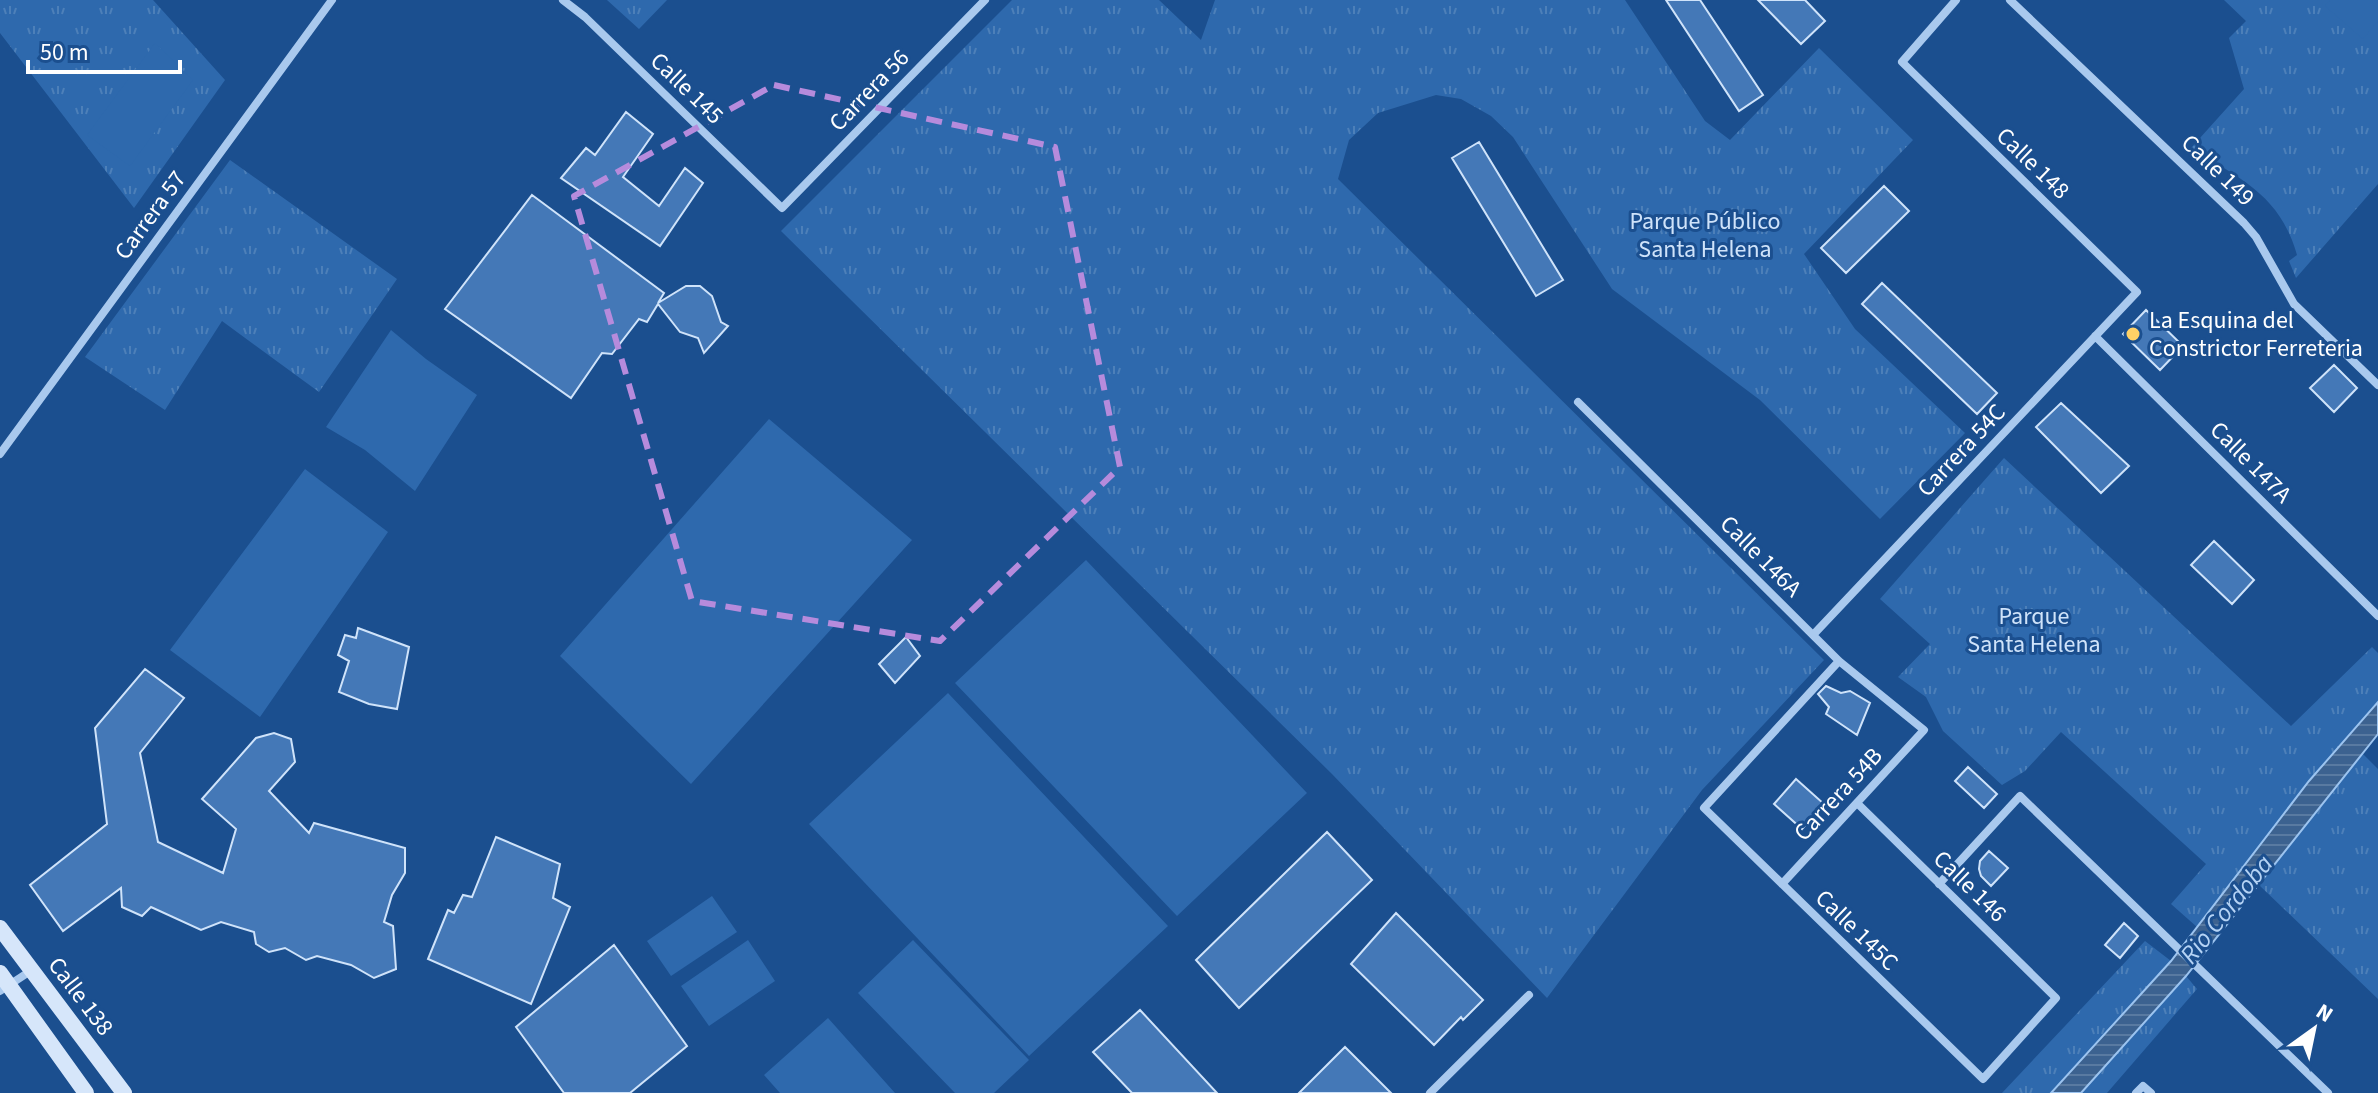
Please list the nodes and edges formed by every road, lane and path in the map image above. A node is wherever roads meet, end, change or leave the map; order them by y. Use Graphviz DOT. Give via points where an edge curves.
graph roads {
  1 [pos="332,0"];
  2 [pos="563,0"];
  3 [pos="985,0"];
  4 [pos="1956,0"];
  5 [pos="2010,0"];
  6 [pos="782,208"];
  7 [pos="2137,292"];
  8 [pos="2095,336"];
  9 [pos="2378,385"];
  10 [pos="1578,402"];
  11 [pos="0,454"];
  12 [pos="2378,616"];
  13 [pos="1813,635"];
  14 [pos="1839,661"];
  15 [pos="1924,730"];
  16 [pos="1857,803"];
  17 [pos="1782,884"];
  18 [pos="1939,884"];
  19 [pos="0,928"];
  20 [pos="32,970"];
  21 [pos="3,983"];
  22 [pos="1529,995"];
  23 [pos="1983,1079"];
  24 [pos="86,1093"];
  25 [pos="124,1093"];
  26 [pos="1430,1093"];
  27 [pos="2136,1093"];
  28 [pos="2151,1093"];
  29 [pos="2328,1093"];
  1 -- 11 [label="street, Carrera 57"];
  2 -- 6 [label="street, Calle 145"];
  3 -- 6 [label="street, Carrera 56"];
  4 -- 7 [label="street, Calle 148" via="1902,62"];
  5 -- 9 [label="street, Calle 149" via="2244,223 2294,304"];
  7 -- 8 [label="street, Carrera 54C"];
  8 -- 12 [label="street, Calle 147A"];
  8 -- 13 [label="street, Carrera 54C"];
  10 -- 13 [label="street, Calle 146A"];
  13 -- 14 [label="street, Calle 146A"];
  14 -- 15 [label="street, Calle 146A"];
  14 -- 17 [label="street, Calle 145C" via="1704,808"];
  15 -- 16 [label="street, Carrera 54B"];
  16 -- 17 [label="street, Carrera 54B"];
  16 -- 18 [label="street, Calle 146"];
  17 -- 23 [label="street, Calle 145C"];
  18 -- 23 [label="street, Calle 146" via="2056,998"];
  18 -- 29 [label="street" via="2020,796"];
  19 -- 20 [label="main road, Calle 138"];
  20 -- 21 [label="street"];
  20 -- 25 [label="main road, Calle 138"];
  21 -- 24 [label="main road"];
  22 -- 26 [label="street"];
  27 -- 28 [label="street" via="2143,1086"];
}
